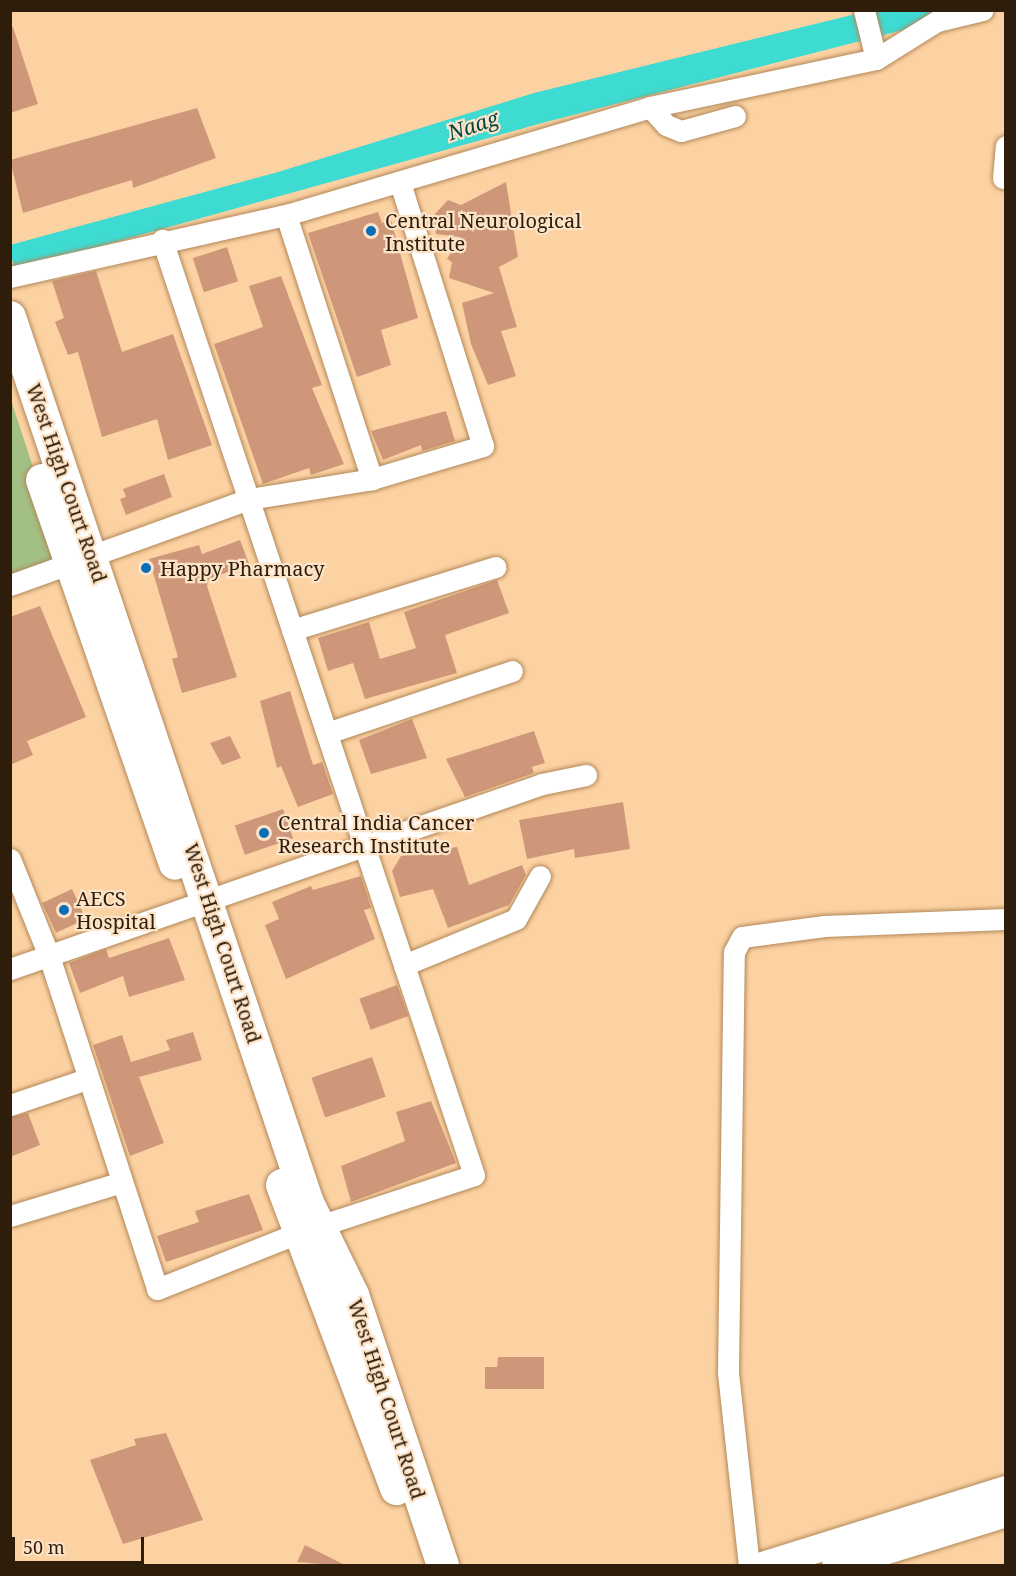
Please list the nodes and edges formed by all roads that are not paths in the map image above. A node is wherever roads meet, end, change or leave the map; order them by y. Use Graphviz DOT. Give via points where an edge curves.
graph roads {
  1 [pos="864,10"];
  2 [pos="983,10"];
  3 [pos="875,54"];
  4 [pos="650,107"];
  5 [pos="735,116"];
  6 [pos="1005,146"];
  7 [pos="1003,178"];
  8 [pos="400,183"];
  9 [pos="286,215"];
  10 [pos="162,240"];
  11 [pos="10,277"];
  12 [pos="10,317"];
  13 [pos="10,385"];
  14 [pos="372,478"];
  15 [pos="249,499"];
  16 [pos="80,560"];
  17 [pos="495,567"];
  18 [pos="10,585"];
  19 [pos="292,630"];
  20 [pos="512,671"];
  21 [pos="327,733"];
  22 [pos="586,775"];
  23 [pos="364,845"];
  24 [pos="10,859"];
  25 [pos="540,876"];
  26 [pos="199,902"];
  27 [pos="1005,919"];
  28 [pos="49,956"];
  29 [pos="404,965"];
  30 [pos="10,969"];
  31 [pos="87,1079"];
  32 [pos="10,1105"];
  33 [pos="122,1182"];
  34 [pos="10,1216"];
  35 [pos="309,1230"];
  36 [pos="1005,1490"];
  37 [pos="1005,1513"];
  38 [pos="426,1566"];
  39 [pos="443,1566"];
  40 [pos="749,1566"];
  41 [pos="762,1566"];
  42 [pos="836,1566"];
  1 -- 3 [label="street"];
  2 -- 3 [label="street" via="937,21"];
  3 -- 4 [label="street"];
  4 -- 5 [label="street" via="666,125 681,131"];
  4 -- 8 [label="street"];
  6 -- 7 [label="street"];
  8 -- 9 [label="street"];
  8 -- 14 [label="street" via="483,447"];
  9 -- 10 [label="street"];
  9 -- 14 [label="street"];
  10 -- 11 [label="street"];
  10 -- 15 [label="street"];
  12 -- 16 [label="main road, West High Court Road"];
  13 -- 16 [label="main road, West High Court Road"];
  14 -- 15 [label="street"];
  15 -- 16 [label="street"];
  15 -- 19 [label="street"];
  16 -- 18 [label="street"];
  16 -- 26 [label="main road, West High Court Road"];
  17 -- 19 [label="street"];
  19 -- 21 [label="street"];
  20 -- 21 [label="street"];
  21 -- 23 [label="street"];
  22 -- 23 [label="street" via="542,784"];
  23 -- 26 [label="street"];
  23 -- 29 [label="street"];
  24 -- 28 [label="street"];
  25 -- 29 [label="street" via="516,919"];
  26 -- 28 [label="street"];
  26 -- 35 [label="main road, West High Court Road"];
  27 -- 40 [label="street" via="824,926 742,937 734,952 728,1372"];
  28 -- 30 [label="street"];
  28 -- 31 [label="street"];
  29 -- 35 [label="street" via="474,1175"];
  31 -- 32 [label="street"];
  31 -- 33 [label="street"];
  33 -- 34 [label="street"];
  33 -- 35 [label="street" via="157,1289"];
  35 -- 38 [label="main road, West High Court Road"];
  35 -- 39 [label="main road, West High Court Road" via="353,1295"];
  36 -- 41 [label="main road"];
  37 -- 42 [label="main road"];
}
